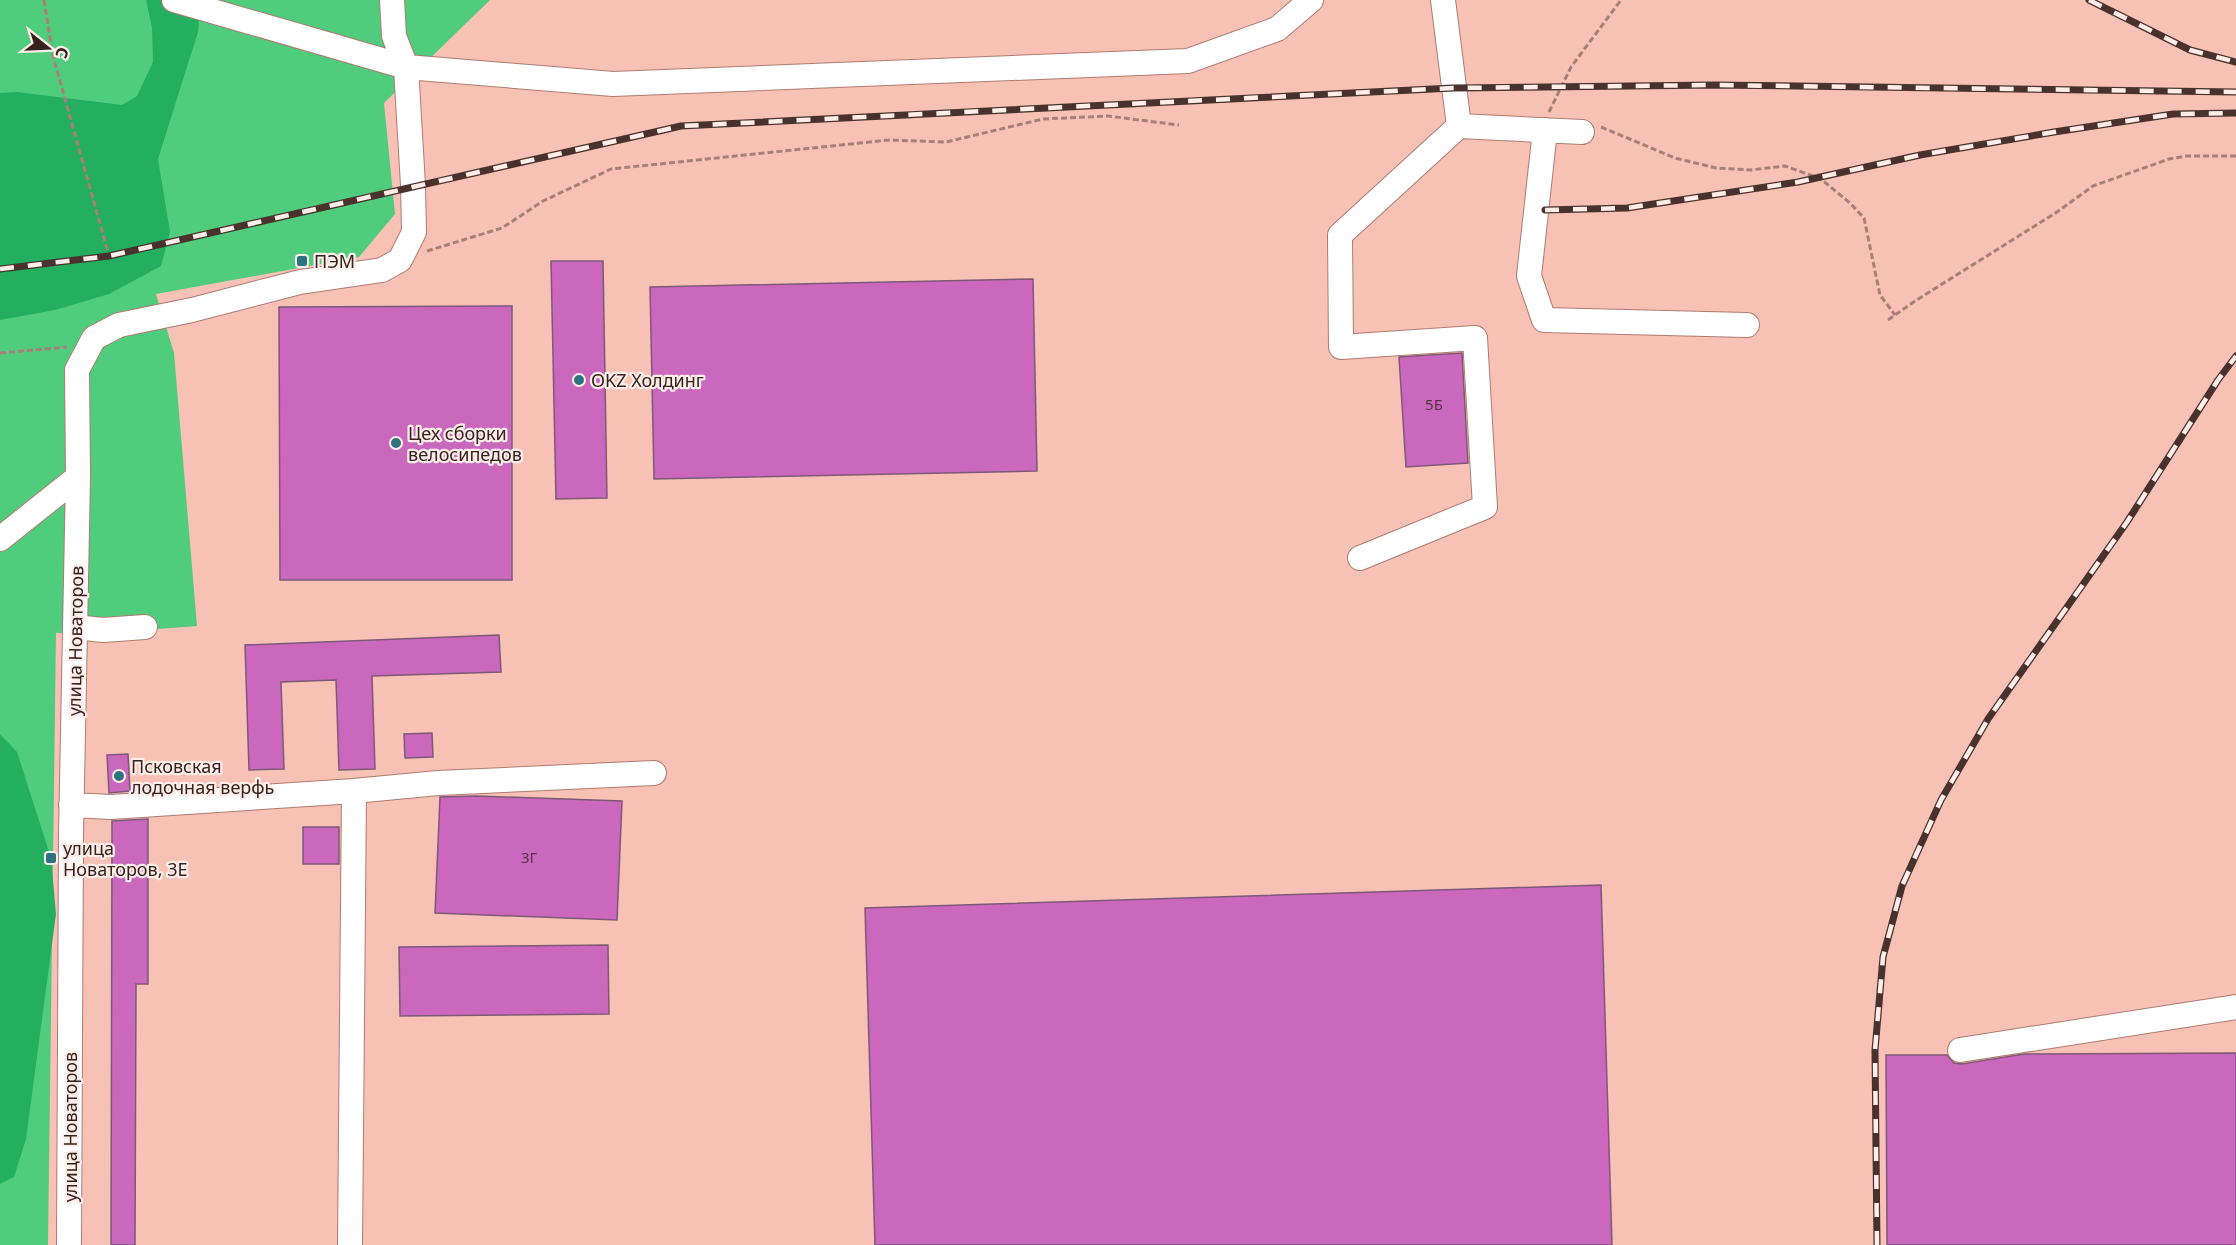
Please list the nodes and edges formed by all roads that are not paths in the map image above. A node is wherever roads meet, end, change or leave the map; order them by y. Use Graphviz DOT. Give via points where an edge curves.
graph roads {
  1 [pos="174,0"];
  2 [pos="393,0"];
  3 [pos="1311,0"];
  4 [pos="1443,0"];
  5 [pos="405,67"];
  6 [pos="1458,126"];
  7 [pos="1545,130"];
  8 [pos="1582,132"];
  9 [pos="1747,325"];
  10 [pos="78,477"];
  11 [pos="0,539"];
  12 [pos="1360,558"];
  13 [pos="75,627"];
  14 [pos="145,627"];
  15 [pos="654,772"];
  16 [pos="354,791"];
  17 [pos="71,805"];
  18 [pos="2236,1007"];
  19 [pos="1960,1050"];
  20 [pos="69,1245"];
  21 [pos="350,1245"];
  1 -- 5 [label="street"];
  2 -- 5 [label="street" via="394,36"];
  3 -- 5 [label="street" via="1277,29 1188,61 613,84"];
  4 -- 6 [label="street"];
  5 -- 10 [label="street, улица Новаторов" via="414,232 391,265 300,282 119,325 94,338 77,370"];
  6 -- 7 [label="street"];
  6 -- 12 [label="street" via="1340,236 1341,347 1475,338 1485,507"];
  7 -- 8 [label="street"];
  7 -- 9 [label="street" via="1529,276 1545,320"];
  10 -- 11 [label="street"];
  10 -- 13 [label="street, улица Новаторов"];
  13 -- 14 [label="street"];
  13 -- 17 [label="street, улица Новаторов"];
  15 -- 16 [label="street"];
  16 -- 17 [label="street" via="111,807"];
  16 -- 21 [label="street"];
  17 -- 20 [label="street, улица Новаторов"];
  18 -- 19 [label="street"];
}
